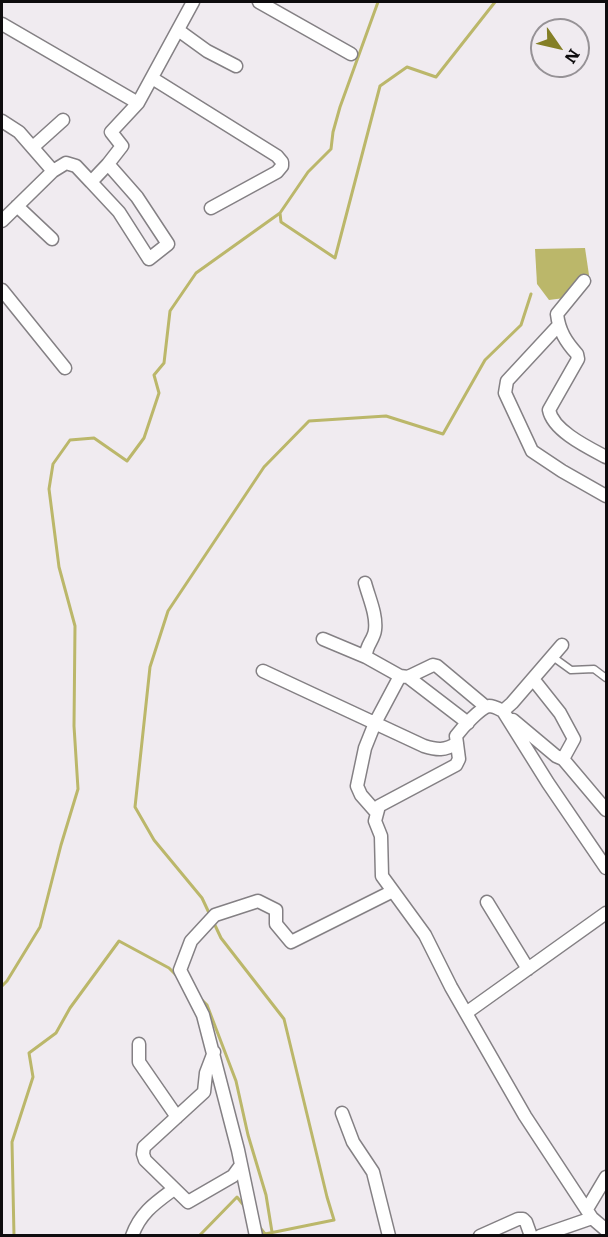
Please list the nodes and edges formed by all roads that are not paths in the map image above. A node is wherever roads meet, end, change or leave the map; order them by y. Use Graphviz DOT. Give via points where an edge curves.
graph roads {
  1 [pos="193,2"];
  2 [pos="259,2"];
  3 [pos="2,24"];
  4 [pos="178,30"];
  5 [pos="351,54"];
  6 [pos="236,66"];
  7 [pos="152,78"];
  8 [pos="138,103"];
  9 [pos="63,120"];
  10 [pos="2,121"];
  11 [pos="33,147"];
  12 [pos="108,164"];
  13 [pos="53,171"];
  14 [pos="91,182"];
  15 [pos="17,207"];
  16 [pos="211,208"];
  17 [pos="2,221"];
  18 [pos="52,239"];
  19 [pos="584,281"];
  20 [pos="2,290"];
  21 [pos="558,326"];
  22 [pos="65,368"];
  23 [pos="606,457"];
  24 [pos="606,496"];
  25 [pos="365,583"];
  26 [pos="323,639"];
  27 [pos="562,645"];
  28 [pos="366,657"];
  29 [pos="553,657"];
  30 [pos="264,671"];
  31 [pos="404,677"];
  32 [pos="606,678"];
  33 [pos="533,680"];
  34 [pos="486,707"];
  35 [pos="503,711"];
  36 [pos="375,723"];
  37 [pos="468,723"];
  38 [pos="458,743"];
  39 [pos="564,759"];
  40 [pos="606,810"];
  41 [pos="376,812"];
  42 [pos="606,868"];
  43 [pos="393,891"];
  44 [pos="488,902"];
  45 [pos="606,914"];
  46 [pos="528,969"];
  47 [pos="466,1013"];
  48 [pos="139,1044"];
  49 [pos="214,1052"];
  50 [pos="342,1113"];
  51 [pos="177,1117"];
  52 [pos="241,1165"];
  53 [pos="606,1177"];
  54 [pos="174,1189"];
  55 [pos="589,1214"];
  56 [pos="606,1230"];
  57 [pos="132,1236"];
  58 [pos="256,1236"];
  59 [pos="389,1236"];
  60 [pos="480,1236"];
  61 [pos="531,1236"];
  62 [pos="540,1236"];
  1 -- 4 [label="street"];
  2 -- 5 [label="street"];
  3 -- 8 [label="street"];
  4 -- 6 [label="street"];
  4 -- 7 [label="street"];
  7 -- 8 [label="street"];
  7 -- 16 [label="street" via="282,162 277,172"];
  8 -- 12 [label="street" via="111,132 122,146"];
  9 -- 11 [label="street"];
  10 -- 11 [label="street"];
  11 -- 13 [label="street"];
  12 -- 14 [label="street"];
  12 -- 14 [label="street" via="137,196 168,244 149,259 118,212"];
  13 -- 14 [label="street" via="66,163 76,166"];
  13 -- 15 [label="street"];
  15 -- 17 [label="street"];
  15 -- 18 [label="street"];
  19 -- 21 [label="street" via="557,314"];
  20 -- 22 [label="street"];
  21 -- 23 [label="street" via="578,359 549,410 550,416 571,437"];
  21 -- 24 [label="street" via="507,381 505,393 532,451"];
  25 -- 28 [label="street" via="375,619 375,633 365,651"];
  26 -- 28 [label="street"];
  27 -- 29 [label="street"];
  28 -- 31 [label="street"];
  29 -- 32 [label="lane" via="571,670 594,669"];
  29 -- 33 [label="street"];
  30 -- 36 [label="street"];
  31 -- 34 [label="street" via="437,666"];
  31 -- 36 [label="street"];
  31 -- 37 [label="street"];
  33 -- 35 [label="street"];
  33 -- 39 [label="street" via="560,713 574,739"];
  34 -- 35 [label="street"];
  34 -- 37 [label="street"];
  35 -- 39 [label="street"];
  35 -- 42 [label="street"];
  36 -- 38 [label="street" via="438,750"];
  36 -- 41 [label="street" via="357,786"];
  37 -- 38 [label="street" via="456,736"];
  38 -- 41 [label="street" via="456,765 388,800"];
  39 -- 40 [label="street"];
  41 -- 43 [label="street" via="382,876"];
  43 -- 47 [label="street" via="425,934"];
  43 -- 49 [label="street" via="291,942 276,924 276,910 258,901 215,915 191,941 180,970 203,1016"];
  44 -- 46 [label="street"];
  45 -- 46 [label="street"];
  46 -- 47 [label="street"];
  47 -- 55 [label="street" via="525,1116"];
  48 -- 51 [label="street" via="139,1062"];
  49 -- 51 [label="street" via="204,1092"];
  49 -- 52 [label="street"];
  50 -- 59 [label="street" via="353,1142 373,1173"];
  51 -- 54 [label="street" via="144,1148 143,1154"];
  52 -- 54 [label="street" via="233,1176 190,1202"];
  52 -- 58 [label="street"];
  53 -- 55 [label="street"];
  54 -- 57 [label="street" via="147,1209"];
  55 -- 56 [label="street"];
  55 -- 62 [label="street"];
  60 -- 61 [label="street" via="523,1219"];
}
